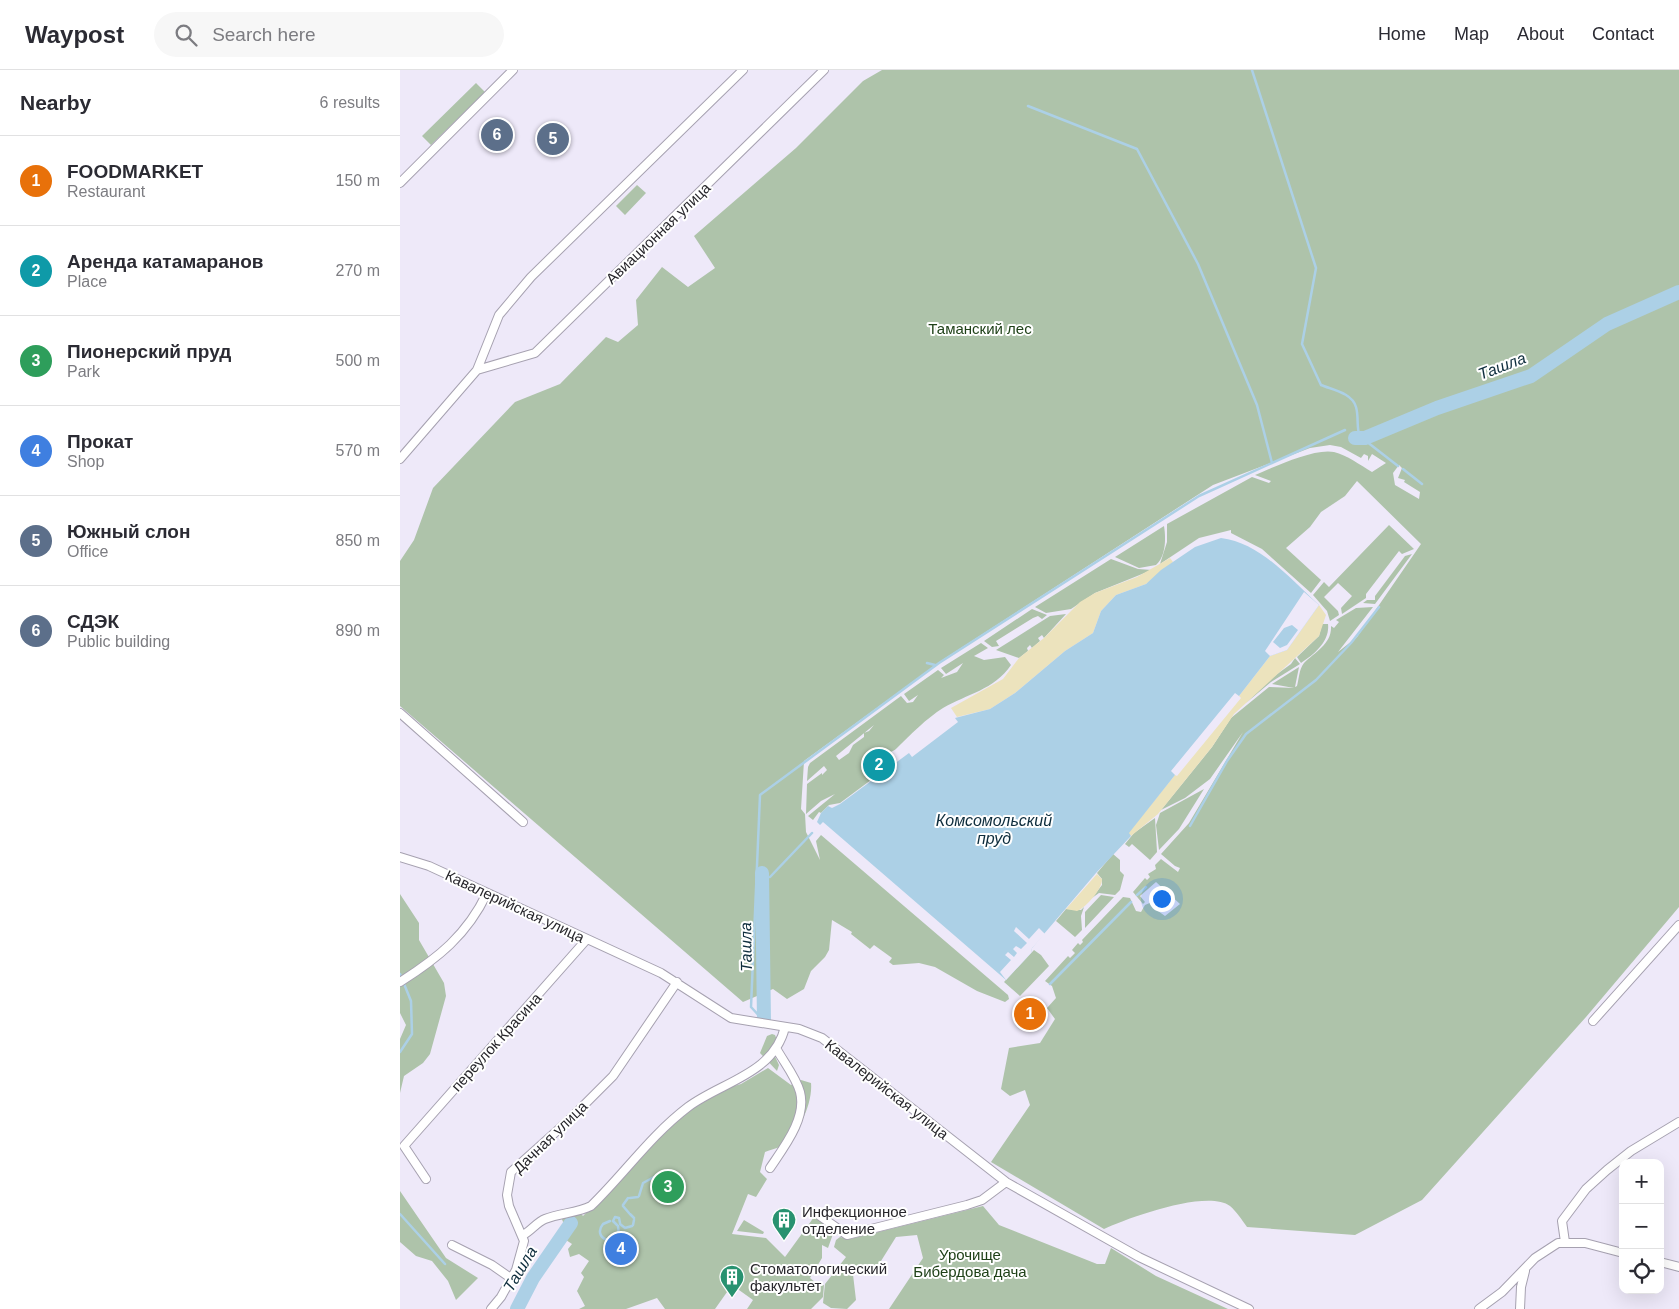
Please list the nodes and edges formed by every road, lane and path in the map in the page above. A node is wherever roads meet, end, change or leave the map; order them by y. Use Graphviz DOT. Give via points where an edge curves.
graph roads {
  1 [pos="499,70"];
  2 [pos="513,70"];
  3 [pos="743,70"];
  4 [pos="824,70"];
  5 [pos="505,78"];
  6 [pos="400,183"];
  7 [pos="477,370"];
  8 [pos="400,459"];
  9 [pos="400,713"];
  10 [pos="523,822"];
  11 [pos="400,857"];
  12 [pos="486,893"];
  13 [pos="1679,925"];
  14 [pos="587,939"];
  15 [pos="400,982"];
  16 [pos="677,982"];
  17 [pos="1593,1020"];
  18 [pos="785,1027"];
  19 [pos="776,1048"];
  20 [pos="1679,1122"];
  21 [pos="770,1168"];
  22 [pos="426,1179"];
  23 [pos="1006,1182"];
  24 [pos="820,1216"];
  25 [pos="523,1235"];
  26 [pos="1562,1243"];
  27 [pos="452,1245"];
  28 [pos="1619,1252"];
  29 [pos="1664,1263"];
  30 [pos="1527,1267"];
  31 [pos="1679,1267"];
  32 [pos="512,1279"];
  33 [pos="491,1309"];
  34 [pos="1248,1309"];
  35 [pos="1479,1309"];
  36 [pos="1520,1309"];
  1 -- 5 [label="street"];
  2 -- 5 [label="street"];
  3 -- 7 [label="street" via="531,277 499,315"];
  4 -- 7 [label="street, Авиационная улица" via="535,353"];
  5 -- 6 [label="street"];
  7 -- 8 [label="street"];
  9 -- 10 [label="street"];
  11 -- 12 [label="street, Кавалерийская улица" via="429,866"];
  12 -- 14 [label="street, Кавалерийская улица"];
  12 -- 15 [label="street" via="467,928 445,950"];
  13 -- 17 [label="street"];
  14 -- 16 [label="street, Кавалерийская улица"];
  14 -- 22 [label="street, переулок Красина" via="404,1146"];
  16 -- 18 [label="street, Кавалерийская улица" via="731,1018"];
  16 -- 25 [label="street, Дачная улица" via="613,1076 568,1122 511,1172 507,1195 509,1206"];
  18 -- 19 [label="street"];
  18 -- 23 [label="street, Кавалерийская улица" via="812,1033 834,1046"];
  19 -- 21 [label="street" via="800,1090 803,1107"];
  19 -- 25 [label="street" via="744,1078 710,1091 656,1133 591,1206 542,1220"];
  20 -- 26 [label="street" via="1632,1151 1586,1189 1562,1221"];
  23 -- 24 [label="street" via="982,1200 847,1235"];
  23 -- 34 [label="street, Кавалерийская улица" via="1139,1257"];
  25 -- 32 [label="street"];
  26 -- 28 [label="street" via="1585,1243"];
  26 -- 30 [label="street" via="1543,1252"];
  27 -- 32 [label="street" via="492,1264"];
  29 -- 31 [label="street"];
  30 -- 35 [label="street"];
  30 -- 36 [label="street" via="1521,1287"];
  32 -- 33 [label="street"];
}
